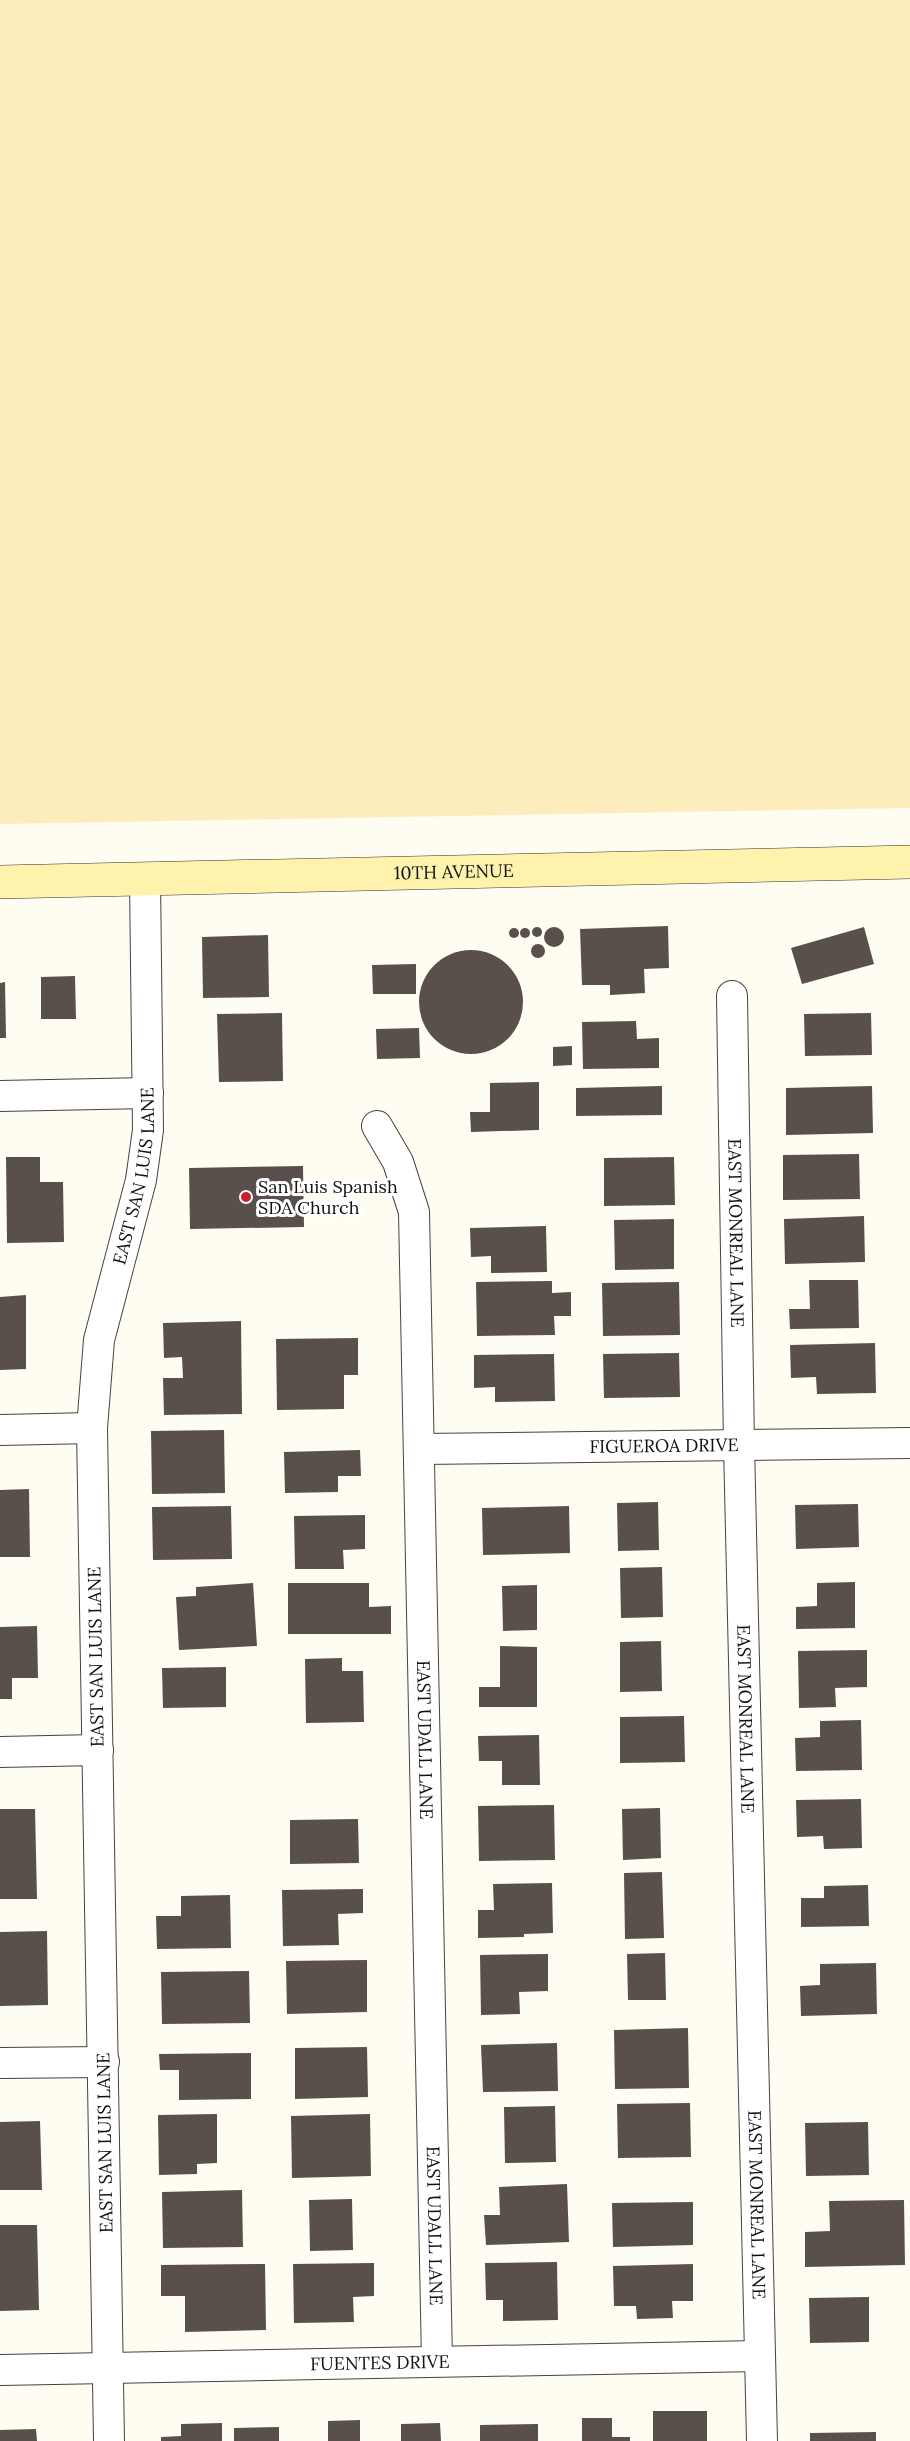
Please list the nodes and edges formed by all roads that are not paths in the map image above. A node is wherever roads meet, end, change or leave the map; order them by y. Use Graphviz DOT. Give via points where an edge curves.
graph roads {
  1 [pos="910,862"];
  2 [pos="145,879"];
  3 [pos="0,882"];
  4 [pos="732,996"];
  5 [pos="148,1093"];
  6 [pos="0,1096"];
  7 [pos="377,1126"];
  8 [pos="92,1428"];
  9 [pos="0,1430"];
  10 [pos="910,1443"];
  11 [pos="739,1445"];
  12 [pos="420,1449"];
  13 [pos="98,1750"];
  14 [pos="0,1752"];
  15 [pos="104,2062"];
  16 [pos="0,2063"];
  17 [pos="759,2356"];
  18 [pos="437,2361"];
  19 [pos="108,2368"];
  20 [pos="0,2370"];
  21 [pos="109,2441"];
  22 [pos="762,2441"];
  1 -- 2 [label="main road, 10TH AVENUE"];
  2 -- 3 [label="main road, 10TH AVENUE"];
  2 -- 5 [label="street, EAST SAN LUIS LANE"];
  4 -- 11 [label="street, EAST MONREAL LANE"];
  5 -- 6 [label="street"];
  5 -- 8 [label="street, EAST SAN LUIS LANE" via="141,1180 99,1340"];
  7 -- 12 [label="street, EAST UDALL LANE" via="398,1162 414,1212"];
  8 -- 9 [label="street"];
  8 -- 13 [label="street, EAST SAN LUIS LANE"];
  10 -- 11 [label="street, FIGUEROA DRIVE"];
  11 -- 12 [label="street, FIGUEROA DRIVE"];
  11 -- 17 [label="street, EAST MONREAL LANE"];
  12 -- 18 [label="street, EAST UDALL LANE"];
  13 -- 14 [label="street"];
  13 -- 15 [label="street, EAST SAN LUIS LANE"];
  15 -- 16 [label="street"];
  15 -- 19 [label="street, EAST SAN LUIS LANE"];
  17 -- 18 [label="street, FUENTES DRIVE"];
  17 -- 22 [label="street, EAST MONREAL LANE"];
  18 -- 19 [label="street, FUENTES DRIVE"];
  19 -- 20 [label="street, FUENTES DRIVE"];
  19 -- 21 [label="street, EAST SAN LUIS LANE"];
}
